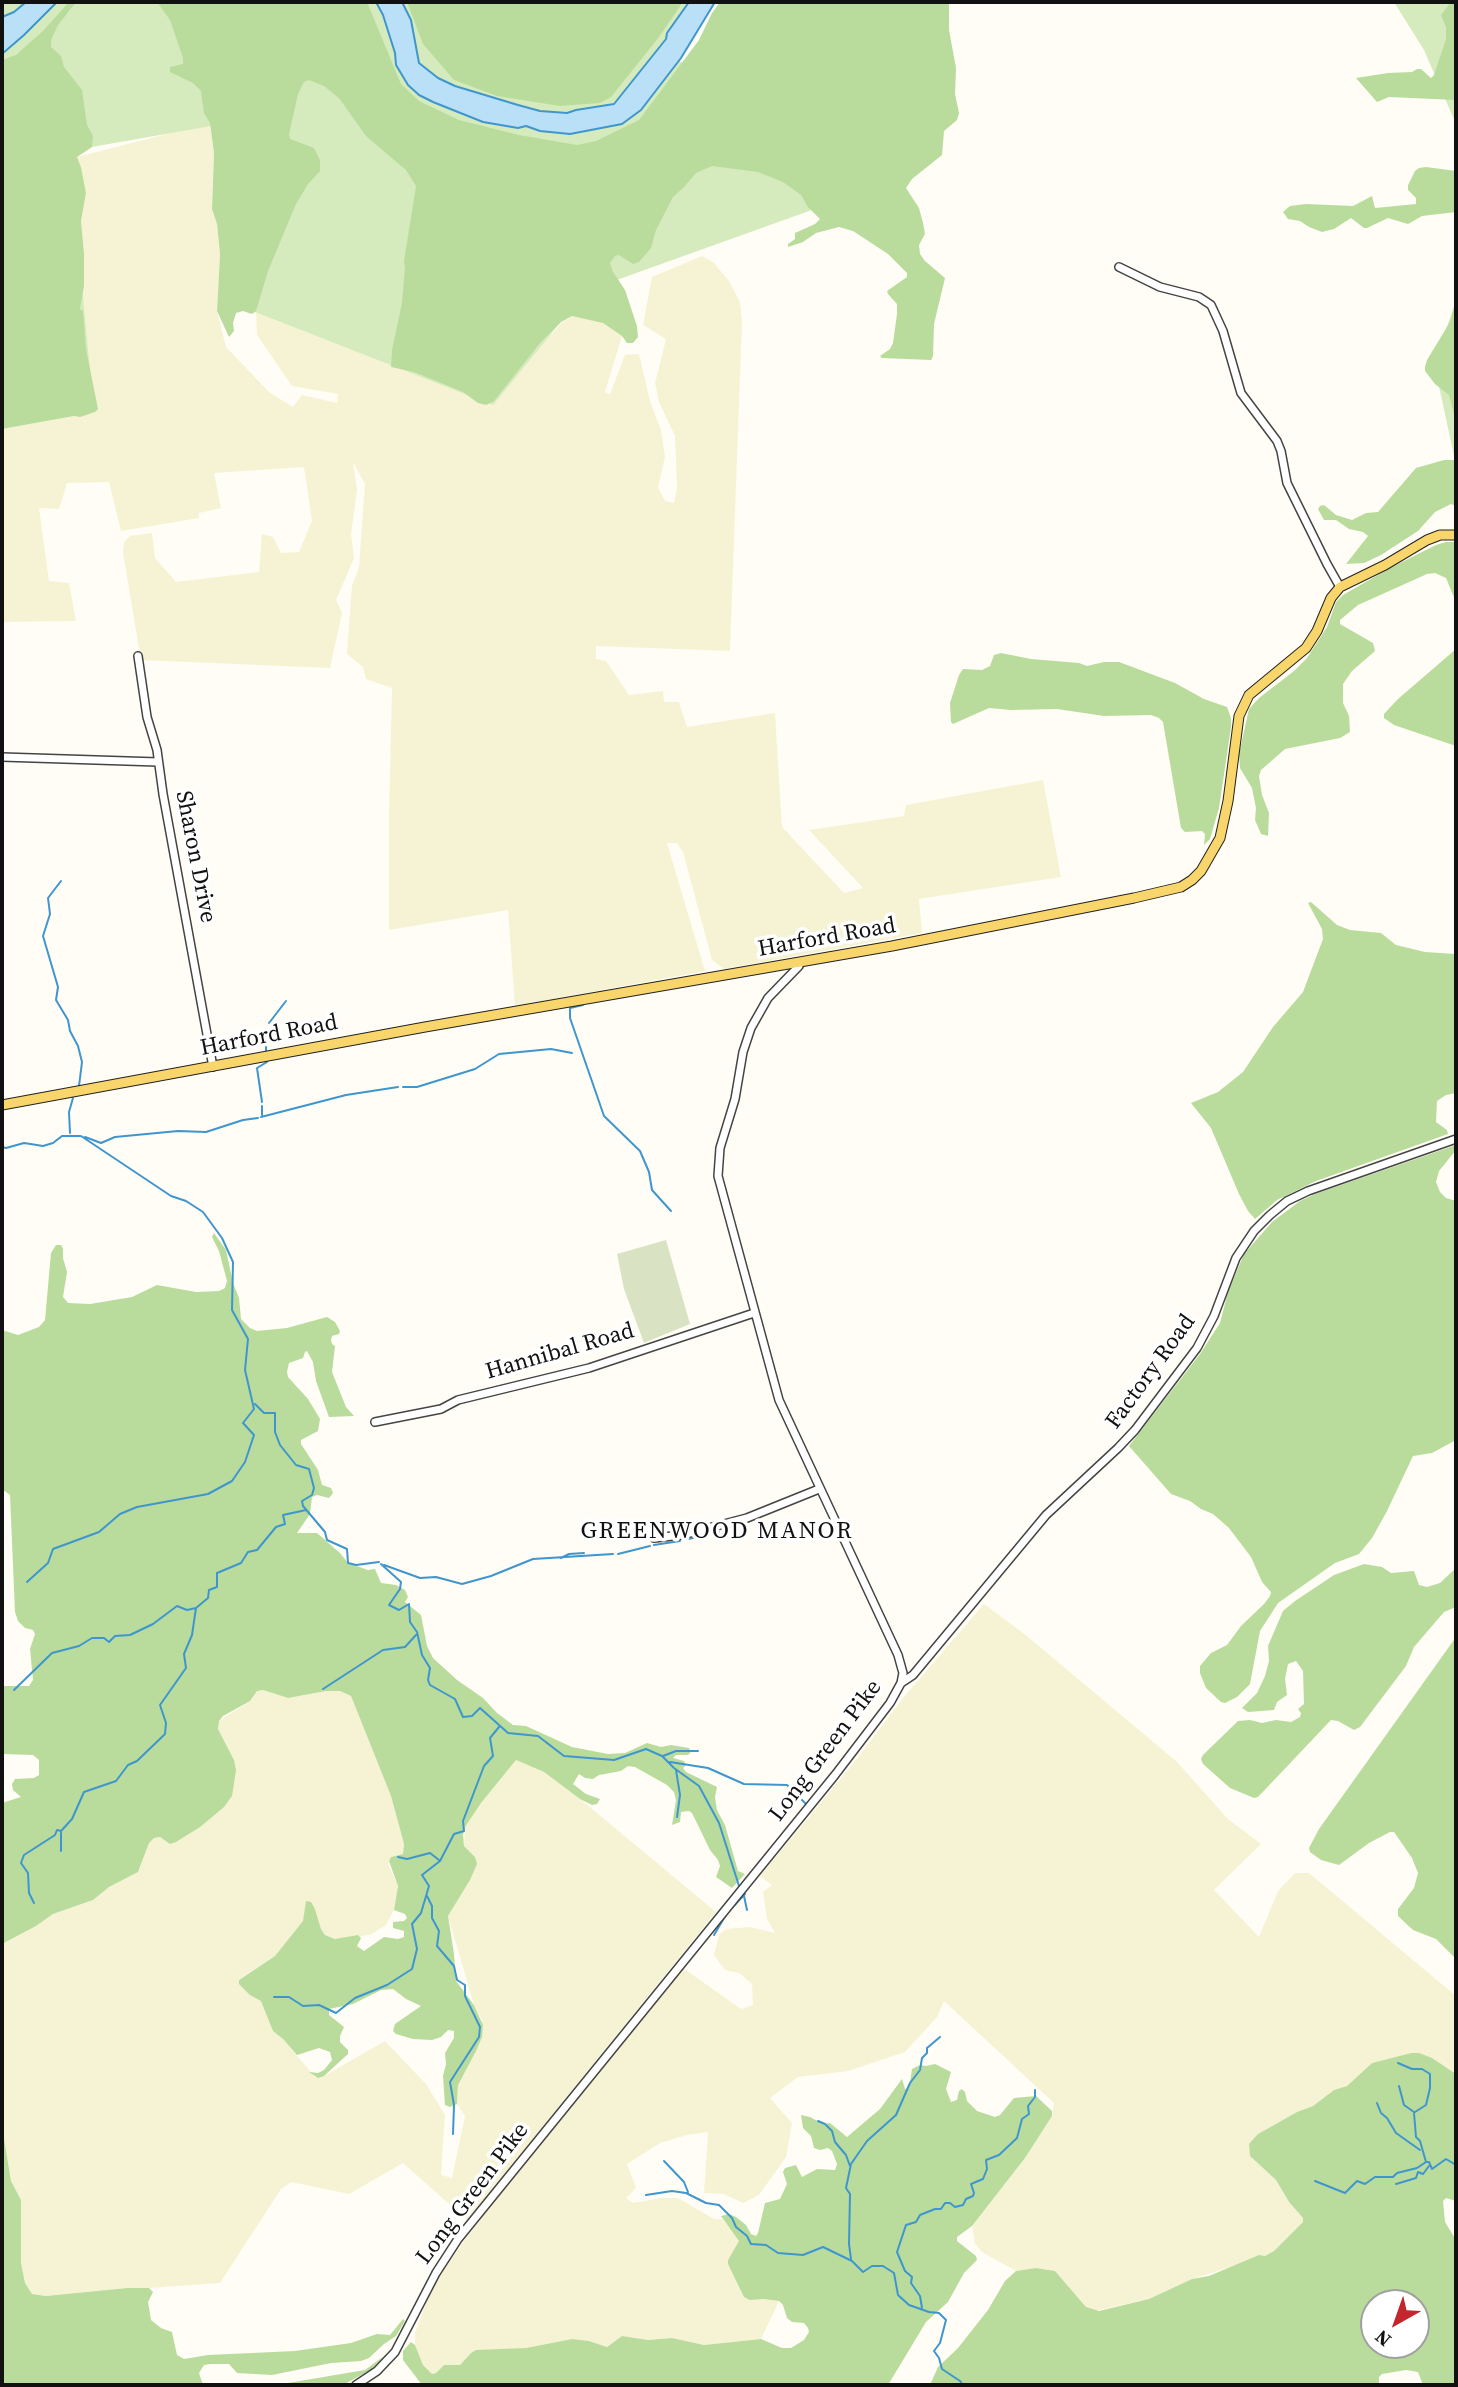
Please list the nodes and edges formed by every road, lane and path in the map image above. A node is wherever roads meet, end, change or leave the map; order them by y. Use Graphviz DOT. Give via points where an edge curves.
graph roads {
  1 [pos="1119,267"];
  2 [pos="1456,534"];
  3 [pos="1340,587"];
  4 [pos="138,656"];
  5 [pos="2,757"];
  6 [pos="158,762"];
  7 [pos="799,962"];
  8 [pos="213,1067"];
  9 [pos="2,1105"];
  10 [pos="1456,1139"];
  11 [pos="754,1313"];
  12 [pos="376,1422"];
  13 [pos="819,1489"];
  14 [pos="654,1538"];
  15 [pos="901,1683"];
  16 [pos="356,2385"];
  1 -- 3 [label="street" via="1160,287 1199,297 1211,306 1241,393 1277,440 1287,483"];
  2 -- 3 [label="main road" via="1427,540"];
  3 -- 7 [label="main road, Harford Road" via="1306,648 1255,688 1243,704 1221,834 1209,859 1189,882 1140,897"];
  4 -- 6 [label="street, Sharon Drive"];
  5 -- 6 [label="street"];
  6 -- 8 [label="street, Sharon Drive"];
  7 -- 8 [label="main road, Harford Road"];
  7 -- 11 [label="street, Long Green Pike" via="768,998 751,1028 719,1156 721,1188"];
  8 -- 9 [label="main road, Harford Road"];
  10 -- 15 [label="street, Factory Road" via="1296,1195 1261,1223 1237,1258 1197,1349 1135,1430 1046,1515 913,1675"];
  11 -- 12 [label="street, Hannibal Road" via="589,1368"];
  11 -- 13 [label="street, Long Green Pike" via="779,1400"];
  13 -- 14 [label="street" via="747,1518"];
  13 -- 15 [label="street, Long Green Pike" via="898,1655"];
  15 -- 16 [label="street, Long Green Pike" via="835,1776 458,2239 395,2352"];
}
